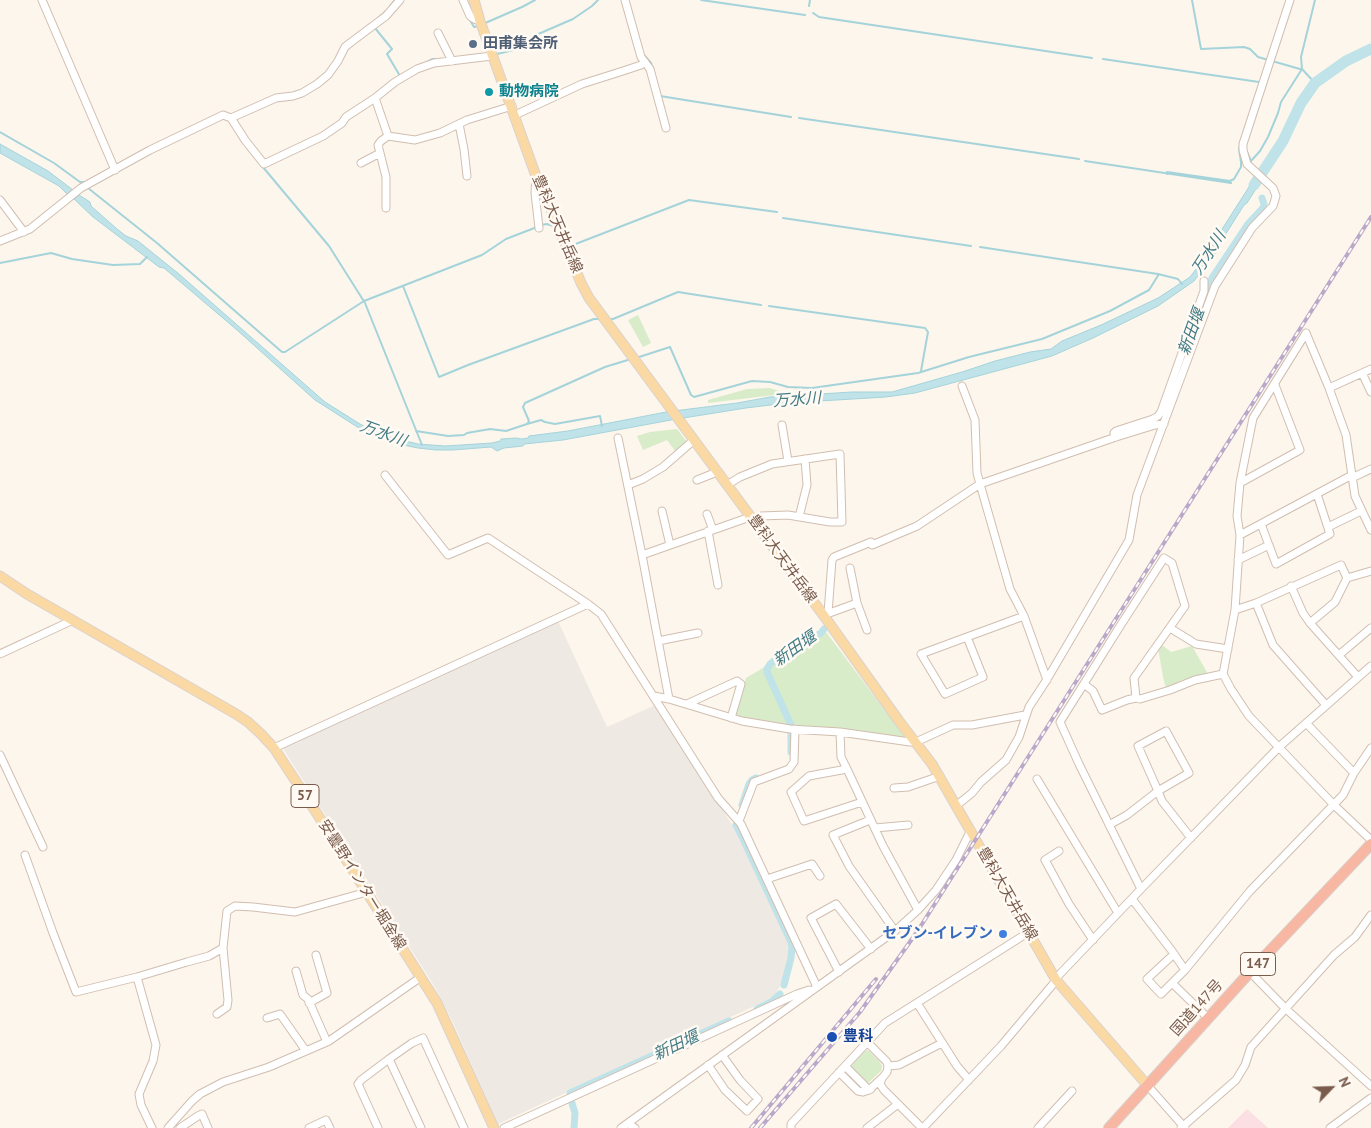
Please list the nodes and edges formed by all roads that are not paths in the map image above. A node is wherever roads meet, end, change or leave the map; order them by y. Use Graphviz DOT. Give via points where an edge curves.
graph roads {
  1 [pos="42,0"];
  2 [pos="400,0"];
  3 [pos="463,0"];
  4 [pos="474,0"];
  5 [pos="625,0"];
  6 [pos="1290,0"];
  7 [pos="480,21"];
  8 [pos="438,33"];
  9 [pos="492,56"];
  10 [pos="452,61"];
  11 [pos="645,62"];
  12 [pos="375,98"];
  13 [pos="513,111"];
  14 [pos="231,118"];
  15 [pos="459,124"];
  16 [pos="666,128"];
  17 [pos="388,136"];
  18 [pos="380,153"];
  19 [pos="361,163"];
  20 [pos="115,170"];
  21 [pos="467,176"];
  22 [pos="536,176"];
  23 [pos="0,200"];
  24 [pos="386,208"];
  25 [pos="539,228"];
  26 [pos="24,232"];
  27 [pos="0,241"];
  28 [pos="1204,281"];
  29 [pos="1371,369"];
  30 [pos="1362,373"];
  31 [pos="1275,385"];
  32 [pos="962,386"];
  33 [pos="1329,388"];
  34 [pos="1371,392"];
  35 [pos="1154,422"];
  36 [pos="1164,424"];
  37 [pos="782,425"];
  38 [pos="618,438"];
  39 [pos="694,440"];
  40 [pos="805,459"];
  41 [pos="788,461"];
  42 [pos="1371,469"];
  43 [pos="717,472"];
  44 [pos="385,475"];
  45 [pos="1352,475"];
  46 [pos="696,480"];
  47 [pos="1240,483"];
  48 [pos="980,484"];
  49 [pos="628,485"];
  50 [pos="727,485"];
  51 [pos="1318,494"];
  52 [pos="662,511"];
  53 [pos="1361,511"];
  54 [pos="706,514"];
  55 [pos="799,517"];
  56 [pos="751,518"];
  57 [pos="1261,524"];
  58 [pos="1328,527"];
  59 [pos="1371,530"];
  60 [pos="710,531"];
  61 [pos="1240,535"];
  62 [pos="670,545"];
  63 [pos="1269,545"];
  64 [pos="642,555"];
  65 [pos="1238,560"];
  66 [pos="850,568"];
  67 [pos="1371,571"];
  68 [pos="0,576"];
  69 [pos="1347,578"];
  70 [pos="718,585"];
  71 [pos="1291,586"];
  72 [pos="857,603"];
  73 [pos="1256,603"];
  74 [pos="588,604"];
  75 [pos="1235,610"];
  76 [pos="826,615"];
  77 [pos="1024,616"];
  78 [pos="73,620"];
  79 [pos="1310,623"];
  80 [pos="1170,628"];
  81 [pos="1371,628"];
  82 [pos="867,630"];
  83 [pos="698,633"];
  84 [pos="967,637"];
  85 [pos="658,641"];
  86 [pos="1228,649"];
  87 [pos="0,654"];
  88 [pos="1339,655"];
  89 [pos="1371,666"];
  90 [pos="1223,674"];
  91 [pos="1358,677"];
  92 [pos="1047,680"];
  93 [pos="1084,684"];
  94 [pos="654,696"];
  95 [pos="1136,698"];
  96 [pos="669,699"];
  97 [pos="687,704"];
  98 [pos="1326,705"];
  99 [pos="1025,715"];
  100 [pos="731,718"];
  101 [pos="1306,723"];
  102 [pos="795,729"];
  103 [pos="840,732"];
  104 [pos="916,742"];
  105 [pos="1279,747"];
  106 [pos="274,748"];
  107 [pos="1371,748"];
  108 [pos="0,755"];
  109 [pos="846,769"];
  110 [pos="1354,773"];
  111 [pos="940,776"];
  112 [pos="1037,779"];
  113 [pos="894,788"];
  114 [pos="1158,791"];
  115 [pos="862,802"];
  116 [pos="957,805"];
  117 [pos="1334,805"];
  118 [pos="870,820"];
  119 [pos="739,821"];
  120 [pos="908,825"];
  121 [pos="1108,825"];
  122 [pos="874,828"];
  123 [pos="971,830"];
  124 [pos="1191,838"];
  125 [pos="1371,842"];
  126 [pos="43,847"];
  127 [pos="1059,851"];
  128 [pos="26,855"];
  129 [pos="820,876"];
  130 [pos="767,879"];
  131 [pos="1141,889"];
  132 [pos="367,892"];
  133 [pos="1132,899"];
  134 [pos="918,910"];
  135 [pos="1118,913"];
  136 [pos="1371,915"];
  137 [pos="895,931"];
  138 [pos="1029,932"];
  139 [pos="1092,940"];
  140 [pos="223,948"];
  141 [pos="871,949"];
  142 [pos="1174,954"];
  143 [pos="316,955"];
  144 [pos="1185,970"];
  145 [pos="296,971"];
  146 [pos="839,972"];
  147 [pos="1250,972"];
  148 [pos="137,977"];
  149 [pos="421,977"];
  150 [pos="1056,980"];
  151 [pos="1172,983"];
  152 [pos="817,987"];
  153 [pos="309,1003"];
  154 [pos="917,1003"];
  155 [pos="1286,1009"];
  156 [pos="217,1014"];
  157 [pos="267,1018"];
  158 [pos="1208,1018"];
  159 [pos="327,1042"];
  160 [pos="867,1042"];
  161 [pos="942,1043"];
  162 [pos="306,1051"];
  163 [pos="722,1055"];
  164 [pos="389,1059"];
  165 [pos="708,1065"];
  166 [pos="888,1066"];
  167 [pos="842,1069"];
  168 [pos="883,1077"];
  169 [pos="969,1080"];
  170 [pos="1148,1086"];
  171 [pos="1371,1086"];
  172 [pos="869,1090"];
  173 [pos="884,1090"];
  174 [pos="1072,1091"];
  175 [pos="1371,1098"];
  176 [pos="192,1101"];
  177 [pos="898,1104"];
  178 [pos="198,1116"];
  179 [pos="628,1123"];
  180 [pos="1183,1127"];
  181 [pos="152,1128"];
  182 [pos="168,1128"];
  183 [pos="180,1128"];
  184 [pos="208,1128"];
  185 [pos="309,1128"];
  186 [pos="330,1128"];
  187 [pos="378,1128"];
  188 [pos="421,1128"];
  189 [pos="464,1128"];
  190 [pos="494,1128"];
  191 [pos="504,1128"];
  192 [pos="620,1128"];
  193 [pos="635,1128"];
  194 [pos="791,1128"];
  195 [pos="867,1128"];
  196 [pos="922,1128"];
  197 [pos="1038,1128"];
  198 [pos="1108,1128"];
  199 [pos="1330,1128"];
  1 -- 20 [label="street"];
  2 -- 14 [label="street" via="386,16 350,42 317,84 302,93 276,98"];
  3 -- 7 [label="street" via="470,16"];
  4 -- 7 [label="main road, 豊科大天井岳線"];
  5 -- 11 [label="street"];
  6 -- 36 [label="street" via="1242,150 1247,164 1273,188 1276,196 1273,206 1252,228 1215,286"];
  7 -- 9 [label="main road, 豊科大天井岳線"];
  8 -- 10 [label="street"];
  9 -- 10 [label="street"];
  9 -- 13 [label="main road, 豊科大天井岳線"];
  10 -- 12 [label="street" via="417,69"];
  11 -- 13 [label="street"];
  11 -- 16 [label="street" via="650,69"];
  12 -- 14 [label="street" via="323,136 264,164"];
  12 -- 17 [label="street"];
  13 -- 15 [label="street"];
  13 -- 22 [label="main road, 豊科大天井岳線"];
  14 -- 20 [label="street" via="223,114"];
  15 -- 17 [label="street" via="415,140"];
  15 -- 21 [label="street"];
  17 -- 18 [label="street" via="378,144"];
  18 -- 19 [label="street"];
  18 -- 24 [label="street" via="386,178"];
  20 -- 26 [label="street" via="82,188"];
  22 -- 25 [label="street"];
  22 -- 39 [label="main road, 豊科大天井岳線" via="589,298"];
  23 -- 26 [label="street"];
  26 -- 27 [label="street"];
  28 -- 35 [label="street" via="1204,291 1161,412"];
  29 -- 30 [label="street"];
  30 -- 33 [label="street"];
  30 -- 34 [label="street"];
  31 -- 33 [label="street" via="1306,333"];
  31 -- 47 [label="street" via="1253,418"];
  31 -- 47 [label="street" via="1300,450"];
  32 -- 48 [label="street" via="975,420"];
  33 -- 45 [label="street" via="1346,435"];
  35 -- 36 [label="street"];
  35 -- 48 [label="street"];
  36 -- 92 [label="street" via="1137,495 1129,540"];
  37 -- 41 [label="street"];
  38 -- 49 [label="street"];
  39 -- 43 [label="main road, 豊科大天井岳線"];
  39 -- 49 [label="street" via="663,467"];
  40 -- 41 [label="street"];
  40 -- 55 [label="street" via="807,485"];
  40 -- 55 [label="street" via="840,454 842,522"];
  41 -- 50 [label="street" via="772,464"];
  42 -- 45 [label="street"];
  43 -- 46 [label="street"];
  43 -- 50 [label="main road, 豊科大天井岳線"];
  44 -- 74 [label="street" via="448,555 488,538"];
  45 -- 51 [label="street"];
  45 -- 53 [label="street"];
  47 -- 61 [label="street" via="1237,516"];
  48 -- 76 [label="street" via="917,526 834,557"];
  48 -- 77 [label="street" via="1010,589"];
  49 -- 64 [label="street"];
  50 -- 56 [label="main road, 豊科大天井岳線"];
  51 -- 57 [label="street"];
  51 -- 58 [label="street"];
  52 -- 62 [label="street"];
  53 -- 58 [label="street"];
  53 -- 59 [label="street"];
  54 -- 60 [label="street"];
  55 -- 56 [label="street"];
  56 -- 60 [label="street"];
  56 -- 76 [label="main road, 豊科大天井岳線"];
  57 -- 61 [label="street"];
  57 -- 63 [label="street"];
  58 -- 63 [label="street" via="1330,534 1276,564"];
  60 -- 62 [label="street"];
  60 -- 70 [label="street"];
  61 -- 65 [label="street"];
  62 -- 64 [label="street"];
  63 -- 65 [label="street"];
  64 -- 85 [label="street"];
  65 -- 75 [label="street"];
  66 -- 72 [label="street"];
  67 -- 69 [label="street"];
  68 -- 78 [label="main road, 安曇野インター堀金線 / 57"];
  69 -- 71 [label="street" via="1341,565"];
  69 -- 79 [label="street" via="1335,602"];
  71 -- 73 [label="street"];
  71 -- 79 [label="street"];
  72 -- 76 [label="street"];
  72 -- 82 [label="street"];
  73 -- 75 [label="street"];
  73 -- 98 [label="street" via="1273,645"];
  74 -- 94 [label="street" via="602,614"];
  74 -- 106 [label="street"];
  75 -- 86 [label="street"];
  76 -- 104 [label="main road, 豊科大天井岳線"];
  77 -- 84 [label="street"];
  77 -- 92 [label="street"];
  78 -- 87 [label="street"];
  78 -- 106 [label="main road, 安曇野インター堀金線 / 57" via="236,714"];
  79 -- 88 [label="street"];
  80 -- 86 [label="street" via="1196,644"];
  80 -- 93 [label="street" via="1185,606 1172,563 1164,558"];
  80 -- 95 [label="street" via="1134,678"];
  81 -- 88 [label="street"];
  83 -- 85 [label="street"];
  84 -- 84 [label="street" via="983,677 945,694 921,654"];
  85 -- 96 [label="street"];
  86 -- 90 [label="street"];
  88 -- 91 [label="street"];
  89 -- 91 [label="street"];
  90 -- 95 [label="street"];
  90 -- 105 [label="street" via="1249,716"];
  91 -- 98 [label="street"];
  92 -- 99 [label="street"];
  93 -- 95 [label="street" via="1094,691 1102,710"];
  93 -- 121 [label="street" via="1060,722"];
  94 -- 96 [label="street"];
  94 -- 119 [label="street" via="718,798"];
  96 -- 97 [label="street"];
  97 -- 100 [label="street"];
  97 -- 100 [label="street" via="737,681 741,684"];
  98 -- 101 [label="street"];
  99 -- 104 [label="street" via="972,725 953,725"];
  99 -- 116 [label="street" via="1006,760"];
  100 -- 102 [label="street"];
  101 -- 105 [label="street"];
  101 -- 110 [label="street"];
  102 -- 103 [label="street"];
  102 -- 119 [label="street" via="794,762 789,769 754,782"];
  103 -- 104 [label="street"];
  103 -- 109 [label="street" via="841,757"];
  104 -- 111 [label="main road, 豊科大天井岳線"];
  105 -- 117 [label="street"];
  105 -- 124 [label="street"];
  106 -- 132 [label="main road, 安曇野インター堀金線 / 57"];
  107 -- 110 [label="street"];
  108 -- 126 [label="street"];
  109 -- 115 [label="street"];
  109 -- 115 [label="street" via="809,776 791,792 804,821"];
  110 -- 117 [label="street"];
  111 -- 113 [label="street" via="908,787"];
  111 -- 116 [label="main road, 豊科大天井岳線"];
  112 -- 135 [label="street"];
  114 -- 114 [label="street" via="1138,746 1166,731 1189,773"];
  114 -- 121 [label="street"];
  114 -- 124 [label="street"];
  115 -- 118 [label="street"];
  116 -- 123 [label="main road, 豊科大天井岳線"];
  117 -- 125 [label="street"];
  117 -- 144 [label="street" via="1250,891"];
  118 -- 122 [label="street"];
  118 -- 137 [label="street" via="833,835 849,866"];
  119 -- 130 [label="street"];
  120 -- 122 [label="street"];
  121 -- 131 [label="street"];
  122 -- 134 [label="street"];
  123 -- 134 [label="street" via="956,860"];
  123 -- 138 [label="main road, 豊科大天井岳線"];
  124 -- 131 [label="street"];
  125 -- 147 [label="highway, 国道147号 / 147"];
  127 -- 139 [label="street" via="1045,860"];
  128 -- 148 [label="street" via="76,992"];
  129 -- 130 [label="street" via="812,864"];
  130 -- 152 [label="street"];
  131 -- 133 [label="street"];
  132 -- 140 [label="street" via="295,912 235,906 227,911"];
  132 -- 149 [label="main road, 安曇野インター堀金線 / 57"];
  133 -- 135 [label="street"];
  133 -- 142 [label="street"];
  134 -- 137 [label="street"];
  135 -- 139 [label="street"];
  136 -- 155 [label="street" via="1355,937 1334,955"];
  137 -- 141 [label="street"];
  138 -- 150 [label="main road, 豊科大天井岳線"];
  138 -- 154 [label="street"];
  139 -- 150 [label="street"];
  140 -- 148 [label="street" via="209,956"];
  140 -- 156 [label="street" via="228,1007"];
  141 -- 146 [label="street"];
  141 -- 146 [label="street" via="836,904 811,918"];
  142 -- 144 [label="street"];
  142 -- 151 [label="street" via="1147,979 1161,994"];
  143 -- 153 [label="street" via="327,994"];
  144 -- 151 [label="street"];
  145 -- 153 [label="street" via="303,995"];
  146 -- 152 [label="street"];
  147 -- 155 [label="street"];
  147 -- 158 [label="highway, 国道147号 / 147"];
  148 -- 181 [label="street" via="156,1045 139,1094"];
  149 -- 159 [label="street"];
  149 -- 190 [label="main road, 安曇野インター堀金線 / 57" via="437,1003"];
  150 -- 169 [label="street"];
  150 -- 170 [label="main road, 豊科大天井岳線"];
  151 -- 158 [label="street"];
  152 -- 163 [label="street"];
  152 -- 191 [label="street"];
  153 -- 159 [label="street"];
  154 -- 160 [label="street" via="885,1023"];
  154 -- 161 [label="street"];
  155 -- 171 [label="street"];
  155 -- 180 [label="street" via="1251,1047 1236,1080"];
  157 -- 162 [label="street" via="280,1014"];
  158 -- 170 [label="highway, 国道147号 / 147"];
  159 -- 162 [label="street"];
  160 -- 166 [label="street"];
  160 -- 167 [label="street"];
  161 -- 166 [label="street" via="899,1065"];
  161 -- 169 [label="street"];
  162 -- 176 [label="street" via="223,1082"];
  163 -- 165 [label="street"];
  163 -- 165 [label="street" via="758,1099 747,1111 725,1090"];
  164 -- 187 [label="street" via="358,1084"];
  164 -- 188 [label="street"];
  164 -- 189 [label="street" via="423,1038"];
  165 -- 179 [label="street"];
  166 -- 168 [label="street"];
  167 -- 172 [label="street" via="858,1091"];
  167 -- 194 [label="street" via="791,1124"];
  168 -- 172 [label="street"];
  168 -- 173 [label="street" via="880,1084"];
  169 -- 196 [label="street"];
  170 -- 180 [label="street"];
  170 -- 198 [label="highway, 国道147号 / 147"];
  172 -- 173 [label="street"];
  173 -- 177 [label="street"];
  174 -- 197 [label="street"];
  175 -- 199 [label="street"];
  176 -- 178 [label="street"];
  176 -- 182 [label="street"];
  177 -- 195 [label="street"];
  177 -- 196 [label="street"];
  178 -- 183 [label="street"];
  178 -- 184 [label="street" via="202,1114"];
  179 -- 192 [label="street"];
  179 -- 193 [label="street"];
  185 -- 186 [label="street" via="326,1120"];
}
